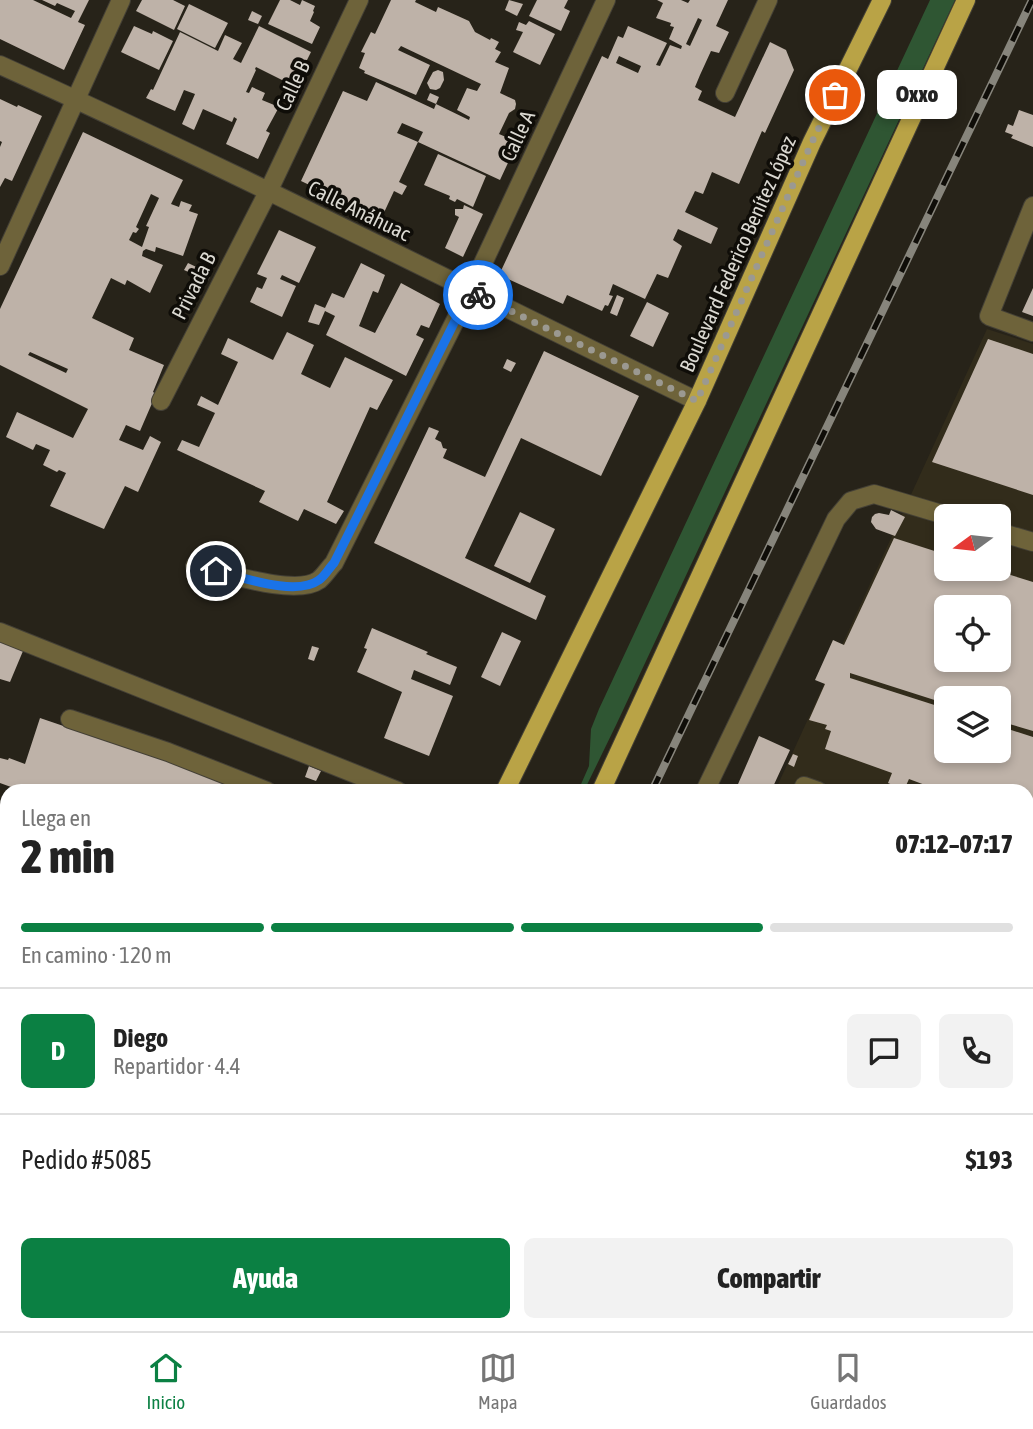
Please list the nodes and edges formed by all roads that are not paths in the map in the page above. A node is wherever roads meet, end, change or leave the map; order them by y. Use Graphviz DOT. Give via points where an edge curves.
graph roads {
  1 [pos="121,0"];
  2 [pos="359,0"];
  3 [pos="606,0"];
  4 [pos="768,0"];
  5 [pos="882,0"];
  6 [pos="966,0"];
  7 [pos="0,65"];
  8 [pos="724,93"];
  9 [pos="77,100"];
  10 [pos="268,192"];
  11 [pos="1033,206"];
  12 [pos="0,266"];
  13 [pos="470,291"];
  14 [pos="1033,331"];
  15 [pos="161,401"];
  16 [pos="697,401"];
  17 [pos="934,512"];
  18 [pos="1012,535"];
  19 [pos="1033,542"];
  20 [pos="195,566"];
  21 [pos="0,632"];
  22 [pos="70,719"];
  23 [pos="249,784"];
  24 [pos="380,784"];
  25 [pos="508,784"];
  26 [pos="604,784"];
  27 [pos="708,784"];
  1 -- 9 [label="street"];
  2 -- 10 [label="street, Calle B"];
  3 -- 13 [label="street, Calle A"];
  4 -- 8 [label="street"];
  5 -- 16 [label="main road, Boulevard Federico Benítez López" via="812,142"];
  6 -- 26 [label="main road"];
  7 -- 9 [label="street, Calle Anáhuac"];
  9 -- 10 [label="street, Calle Anáhuac"];
  9 -- 12 [label="street"];
  10 -- 13 [label="street, Calle Anáhuac"];
  10 -- 15 [label="street, Privada B"];
  11 -- 14 [label="street" via="989,316"];
  13 -- 16 [label="street, Calle Anáhuac"];
  13 -- 20 [label="street, Calle A" via="334,563 319,580 279,586"];
  16 -- 25 [label="main road, Boulevard Federico Benítez López"];
  17 -- 27 [label="street" via="874,494 851,501 836,519"];
  18 -- 19 [label="street"];
  21 -- 24 [label="street"];
  22 -- 23 [label="street"];
}
